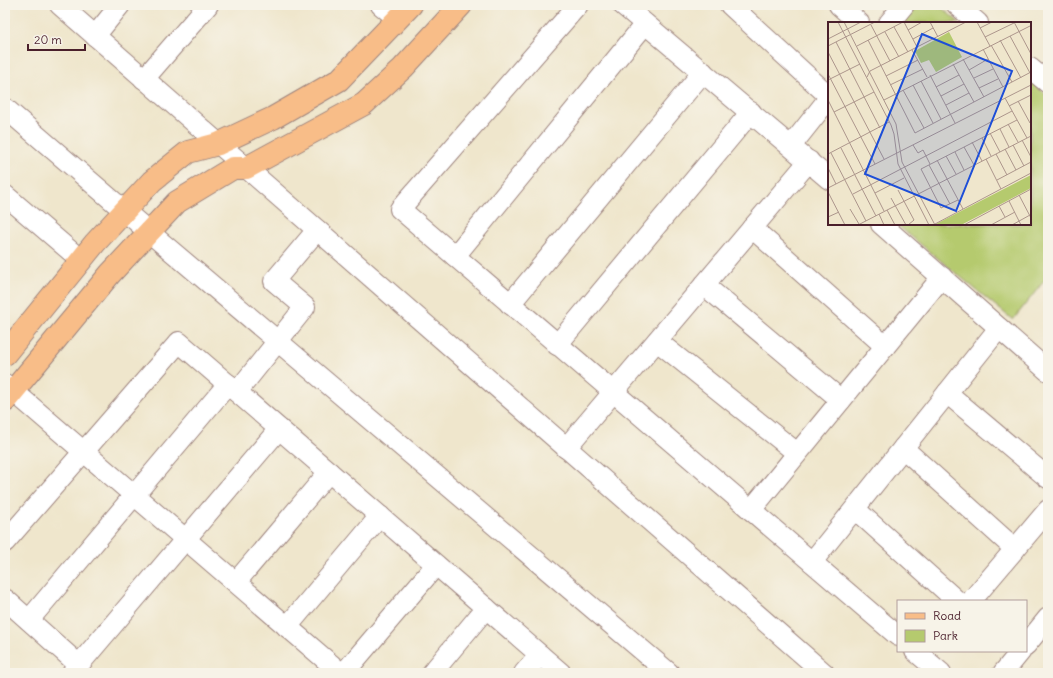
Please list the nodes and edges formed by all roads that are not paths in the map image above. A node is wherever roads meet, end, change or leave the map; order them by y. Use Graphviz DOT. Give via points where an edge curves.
graph roads {
  1 [pos="60,5"];
  2 [pos="120,5"];
  3 [pos="208,5"];
  4 [pos="381,5"];
  5 [pos="461,5"];
  6 [pos="578,5"];
  7 [pos="623,5"];
  8 [pos="730,5"];
  9 [pos="839,5"];
  10 [pos="904,5"];
  11 [pos="957,5"];
  12 [pos="405,12"];
  13 [pos="858,22"];
  14 [pos="890,22"];
  15 [pos="977,22"];
  16 [pos="645,24"];
  17 [pos="95,36"];
  18 [pos="1031,69"];
  19 [pos="703,72"];
  20 [pos="144,79"];
  21 [pos="1048,83"];
  22 [pos="828,96"];
  23 [pos="828,98"];
  24 [pos="5,108"];
  25 [pos="751,112"];
  26 [pos="218,144"];
  27 [pos="790,146"];
  28 [pos="809,161"];
  29 [pos="246,168"];
  30 [pos="828,178"];
  31 [pos="5,196"];
  32 [pos="125,211"];
  33 [pos="882,225"];
  34 [pos="752,228"];
  35 [pos="317,230"];
  36 [pos="149,232"];
  37 [pos="454,256"];
  38 [pos="81,260"];
  39 [pos="942,277"];
  40 [pos="704,285"];
  41 [pos="510,304"];
  42 [pos="999,328"];
  43 [pos="278,341"];
  44 [pos="657,341"];
  45 [pos="558,345"];
  46 [pos="885,346"];
  47 [pos="5,354"];
  48 [pos="1048,371"];
  49 [pos="232,388"];
  50 [pos="8,392"];
  51 [pos="613,392"];
  52 [pos="947,393"];
  53 [pos="841,400"];
  54 [pos="279,429"];
  55 [pos="566,448"];
  56 [pos="903,448"];
  57 [pos="84,452"];
  58 [pos="797,453"];
  59 [pos="329,472"];
  60 [pos="1048,478"];
  61 [pos="134,495"];
  62 [pos="855,509"];
  63 [pos="750,510"];
  64 [pos="1048,510"];
  65 [pos="380,516"];
  66 [pos="186,540"];
  67 [pos="5,542"];
  68 [pos="1015,548"];
  69 [pos="812,562"];
  70 [pos="436,565"];
  71 [pos="236,582"];
  72 [pos="5,599"];
  73 [pos="956,600"];
  74 [pos="972,600"];
  75 [pos="486,608"];
  76 [pos="1048,618"];
  77 [pos="29,620"];
  78 [pos="287,627"];
  79 [pos="897,635"];
  80 [pos="1027,644"];
  81 [pos="1020,652"];
  82 [pos="922,653"];
  83 [pos="540,655"];
  84 [pos="76,669"];
  85 [pos="343,673"];
  86 [pos="432,673"];
  87 [pos="524,673"];
  88 [pos="561,673"];
  89 [pos="669,673"];
  90 [pos="824,673"];
  91 [pos="941,673"];
  92 [pos="1003,673"];
  1 -- 17 [label="street"];
  2 -- 17 [label="street"];
  3 -- 20 [label="street"];
  4 -- 12 [label="street"];
  5 -- 29 [label="main road" via="403,68 364,104"];
  6 -- 37 [label="street" via="400,209"];
  7 -- 16 [label="street"];
  8 -- 22 [label="street"];
  9 -- 13 [label="street"];
  10 -- 14 [label="street"];
  11 -- 15 [label="street"];
  12 -- 26 [label="main road" via="339,80 273,118"];
  16 -- 19 [label="street"];
  16 -- 37 [label="street"];
  17 -- 20 [label="street"];
  18 -- 21 [label="street"];
  19 -- 25 [label="street"];
  19 -- 41 [label="street"];
  20 -- 26 [label="street"];
  23 -- 27 [label="street"];
  24 -- 32 [label="street"];
  25 -- 27 [label="street"];
  25 -- 45 [label="street"];
  26 -- 29 [label="street"];
  26 -- 32 [label="main road" via="188,152 152,181"];
  27 -- 28 [label="street"];
  28 -- 30 [label="street"];
  28 -- 34 [label="street"];
  29 -- 35 [label="street"];
  29 -- 36 [label="main road" via="233,168 177,202"];
  31 -- 38 [label="street"];
  32 -- 36 [label="street"];
  32 -- 38 [label="main road"];
  33 -- 39 [label="street"];
  34 -- 40 [label="street"];
  34 -- 46 [label="street"];
  35 -- 43 [label="street" via="274,281 305,307"];
  35 -- 55 [label="street"];
  36 -- 43 [label="street"];
  36 -- 50 [label="main road"];
  37 -- 41 [label="street"];
  38 -- 47 [label="main road"];
  39 -- 42 [label="street"];
  39 -- 46 [label="street"];
  40 -- 44 [label="street"];
  40 -- 53 [label="street"];
  41 -- 45 [label="street"];
  42 -- 48 [label="street"];
  42 -- 52 [label="street"];
  43 -- 49 [label="street"];
  43 -- 89 [label="street"];
  44 -- 51 [label="street"];
  44 -- 58 [label="street"];
  45 -- 51 [label="street"];
  46 -- 53 [label="street"];
  49 -- 54 [label="street"];
  49 -- 57 [label="street" via="179,342"];
  49 -- 61 [label="street"];
  50 -- 57 [label="street"];
  51 -- 55 [label="street"];
  51 -- 63 [label="street"];
  52 -- 56 [label="street"];
  52 -- 60 [label="street"];
  53 -- 58 [label="street"];
  54 -- 59 [label="street"];
  54 -- 66 [label="street"];
  55 -- 90 [label="street"];
  56 -- 62 [label="street"];
  56 -- 68 [label="street"];
  57 -- 61 [label="street"];
  57 -- 67 [label="street"];
  58 -- 63 [label="street"];
  59 -- 65 [label="street"];
  59 -- 71 [label="street"];
  61 -- 66 [label="street"];
  61 -- 77 [label="street"];
  62 -- 69 [label="street"];
  62 -- 73 [label="street"];
  63 -- 69 [label="street"];
  64 -- 68 [label="street"];
  65 -- 70 [label="street"];
  65 -- 78 [label="street"];
  66 -- 71 [label="street"];
  66 -- 84 [label="street"];
  68 -- 74 [label="street"];
  69 -- 79 [label="street"];
  70 -- 75 [label="street"];
  70 -- 85 [label="street"];
  71 -- 78 [label="street"];
  72 -- 77 [label="street"];
  75 -- 83 [label="street"];
  75 -- 86 [label="street"];
  76 -- 80 [label="street"];
  77 -- 84 [label="street"];
  78 -- 85 [label="street"];
  81 -- 92 [label="street"];
  82 -- 91 [label="street"];
  83 -- 87 [label="street"];
  83 -- 88 [label="street"];
}
